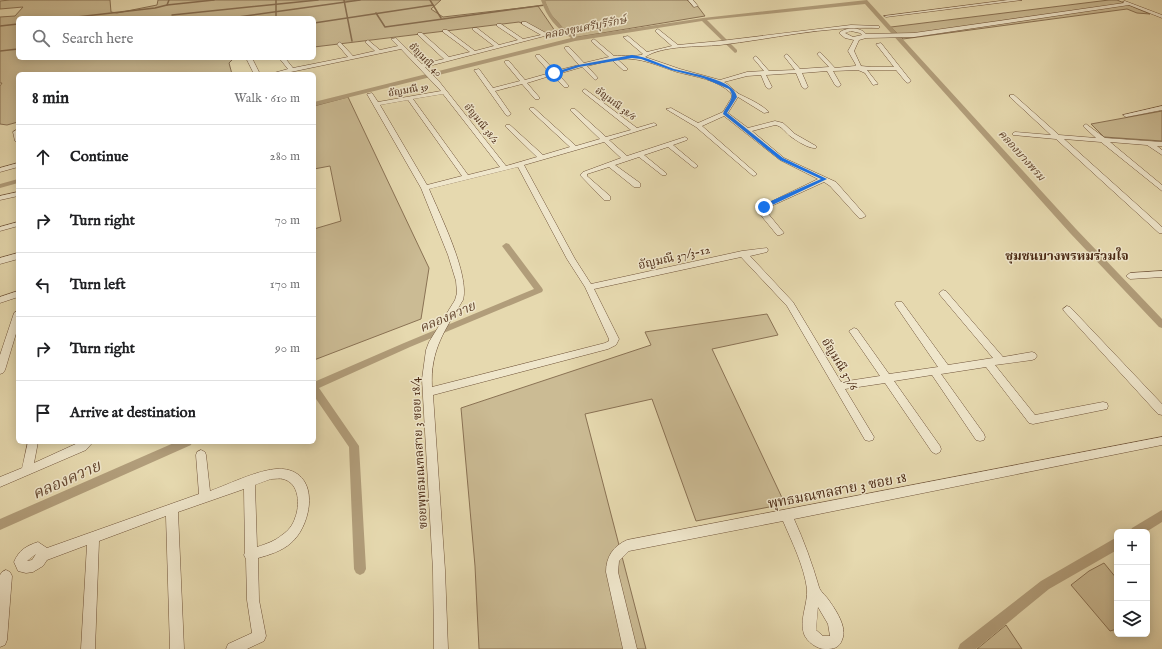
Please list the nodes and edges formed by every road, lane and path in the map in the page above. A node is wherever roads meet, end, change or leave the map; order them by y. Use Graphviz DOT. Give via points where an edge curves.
graph roads {
  1 [pos="690,0"];
  2 [pos="1020,0"];
  3 [pos="1120,0"];
  4 [pos="1129,4"];
  5 [pos="696,6"];
  6 [pos="886,16"];
  7 [pos="1162,17"];
  8 [pos="524,23"];
  9 [pos="498,25"];
  10 [pos="877,27"];
  11 [pos="475,29"];
  12 [pos="445,31"];
  13 [pos="658,31"];
  14 [pos="557,32"];
  15 [pos="420,34"];
  16 [pos="864,34"];
  17 [pos="544,35"];
  18 [pos="626,37"];
  19 [pos="394,39"];
  20 [pos="857,39"];
  21 [pos="522,41"];
  22 [pos="594,41"];
  23 [pos="368,42"];
  24 [pos="340,44"];
  25 [pos="879,44"];
  26 [pos="402,47"];
  27 [pos="498,47"];
  28 [pos="677,47"];
  29 [pos="567,48"];
  30 [pos="378,52"];
  31 [pos="474,54"];
  32 [pos="820,54"];
  33 [pos="538,56"];
  34 [pos="644,56"];
  35 [pos="787,56"];
  36 [pos="352,58"];
  37 [pos="614,58"];
  38 [pos="756,58"];
  39 [pos="316,59"];
  40 [pos="250,60"];
  41 [pos="284,60"];
  42 [pos="449,60"];
  43 [pos="507,62"];
  44 [pos="320,64"];
  45 [pos="583,65"];
  46 [pos="423,67"];
  47 [pos="858,67"];
  48 [pos="625,68"];
  49 [pos="898,68"];
  50 [pos="831,69"];
  51 [pos="291,70"];
  52 [pos="477,70"];
  53 [pos="798,70"];
  54 [pos="256,72"];
  55 [pos="282,72"];
  56 [pos="554,73"];
  57 [pos="765,73"];
  58 [pos="595,78"];
  59 [pos="908,81"];
  60 [pos="524,82"];
  61 [pos="719,82"];
  62 [pos="875,84"];
  63 [pos="838,85"];
  64 [pos="566,86"];
  65 [pos="769,87"];
  66 [pos="804,87"];
  67 [pos="491,90"];
  68 [pos="585,91"];
  69 [pos="444,92"];
  70 [pos="370,94"];
  71 [pos="734,94"];
  72 [pos="1012,96"];
  73 [pos="410,98"];
  74 [pos="537,98"];
  75 [pos="376,104"];
  76 [pos="1152,104"];
  77 [pos="1162,108"];
  78 [pos="532,109"];
  79 [pos="669,109"];
  80 [pos="573,110"];
  81 [pos="766,112"];
  82 [pos="725,113"];
  83 [pos="508,114"];
  84 [pos="1126,115"];
  85 [pos="654,124"];
  86 [pos="508,126"];
  87 [pos="698,126"];
  88 [pos="1086,126"];
  89 [pos="636,130"];
  90 [pos="746,131"];
  91 [pos="1015,134"];
  92 [pos="1058,137"];
  93 [pos="605,139"];
  94 [pos="686,139"];
  95 [pos="1104,140"];
  96 [pos="1149,143"];
  97 [pos="668,144"];
  98 [pos="1162,144"];
  99 [pos="814,147"];
  100 [pos="575,148"];
  101 [pos="1162,153"];
  102 [pos="639,154"];
  103 [pos="542,158"];
  104 [pos="625,158"];
  105 [pos="520,164"];
  106 [pos="610,164"];
  107 [pos="16,166"];
  108 [pos="695,166"];
  109 [pos="504,168"];
  110 [pos="0,170"];
  111 [pos="664,174"];
  112 [pos="754,174"];
  113 [pos="467,178"];
  114 [pos="825,179"];
  115 [pos="637,185"];
  116 [pos="425,188"];
  117 [pos="1162,189"];
  118 [pos="16,194"];
  119 [pos="0,198"];
  120 [pos="607,198"];
  121 [pos="862,216"];
  122 [pos="1158,224"];
  123 [pos="16,225"];
  124 [pos="0,229"];
  125 [pos="1162,231"];
  126 [pos="780,233"];
  127 [pos="764,250"];
  128 [pos="742,254"];
  129 [pos="16,257"];
  130 [pos="0,261"];
  131 [pos="1162,274"];
  132 [pos="1130,276"];
  133 [pos="589,287"];
  134 [pos="943,293"];
  135 [pos="16,295"];
  136 [pos="0,300"];
  137 [pos="899,304"];
  138 [pos="1066,309"];
  139 [pos="16,319"];
  140 [pos="854,331"];
  141 [pos="1032,356"];
  142 [pos="1001,361"];
  143 [pos="988,363"];
  144 [pos="945,369"];
  145 [pos="0,370"];
  146 [pos="934,371"];
  147 [pos="887,378"];
  148 [pos="838,386"];
  149 [pos="429,392"];
  150 [pos="1103,406"];
  151 [pos="1162,411"];
  152 [pos="869,437"];
  153 [pos="980,437"];
  154 [pos="1162,441"];
  155 [pos="33,444"];
  156 [pos="86,444"];
  157 [pos="936,449"];
  158 [pos="201,455"];
  159 [pos="27,469"];
  160 [pos="249,481"];
  161 [pos="0,482"];
  162 [pos="205,497"];
  163 [pos="172,509"];
  164 [pos="786,514"];
  165 [pos="93,538"];
  166 [pos="250,556"];
  167 [pos="3,577"];
  168 [pos="813,591"];
  169 [pos="0,640"];
  170 [pos="88,649"];
  171 [pos="177,649"];
  172 [pos="233,649"];
  173 [pos="441,649"];
  174 [pos="630,649"];
  1 -- 5 [label="street"];
  2 -- 6 [label="street"];
  3 -- 4 [label="street"];
  4 -- 7 [label="street"];
  4 -- 16 [label="street" via="924,33"];
  8 -- 17 [label="street"];
  9 -- 21 [label="street"];
  10 -- 28 [label="street" via="843,26"];
  11 -- 27 [label="street"];
  12 -- 31 [label="street"];
  13 -- 28 [label="street"];
  14 -- 17 [label="street"];
  15 -- 42 [label="street"];
  16 -- 20 [label="street"];
  16 -- 20 [label="street" via="851,30 843,32 845,36"];
  17 -- 21 [label="street"];
  18 -- 34 [label="street"];
  19 -- 26 [label="street, อัญมณี 40"];
  20 -- 47 [label="street" via="851,51"];
  21 -- 27 [label="street"];
  22 -- 37 [label="street"];
  23 -- 30 [label="street"];
  24 -- 36 [label="street"];
  25 -- 49 [label="street"];
  26 -- 30 [label="street"];
  26 -- 46 [label="street, อัญมณี 40"];
  27 -- 31 [label="street"];
  28 -- 34 [label="street" via="654,51"];
  29 -- 45 [label="street"];
  30 -- 36 [label="street"];
  31 -- 42 [label="street"];
  32 -- 50 [label="street"];
  33 -- 56 [label="street"];
  34 -- 37 [label="street"];
  34 -- 61 [label="street" via="672,69"];
  35 -- 53 [label="street"];
  36 -- 44 [label="street"];
  37 -- 45 [label="street"];
  37 -- 48 [label="street"];
  38 -- 57 [label="street"];
  39 -- 44 [label="street"];
  40 -- 54 [label="street"];
  41 -- 51 [label="street"];
  42 -- 46 [label="street"];
  43 -- 60 [label="street"];
  44 -- 51 [label="street"];
  45 -- 56 [label="street"];
  45 -- 58 [label="street"];
  46 -- 69 [label="street, อัญมณี 40"];
  47 -- 49 [label="street"];
  47 -- 50 [label="street"];
  47 -- 62 [label="street" via="867,72"];
  49 -- 59 [label="street"];
  50 -- 53 [label="street"];
  50 -- 63 [label="street"];
  51 -- 55 [label="street"];
  52 -- 67 [label="street"];
  53 -- 57 [label="street"];
  53 -- 66 [label="street"];
  56 -- 60 [label="street"];
  56 -- 64 [label="street"];
  57 -- 61 [label="street" via="734,77"];
  57 -- 65 [label="street"];
  60 -- 67 [label="street"];
  60 -- 74 [label="street"];
  61 -- 71 [label="street" via="730,88"];
  67 -- 83 [label="street"];
  68 -- 89 [label="street, อัญมณี 38/6"];
  69 -- 73 [label="street, อัญมณี 39"];
  69 -- 109 [label="street, อัญมณี 38/2"];
  70 -- 75 [label="street, ซอยพุทธมณฑลสาย 3 ซอย 18/4"];
  71 -- 81 [label="street"];
  71 -- 82 [label="street" via="735,97"];
  72 -- 92 [label="street"];
  73 -- 75 [label="street, อัญมณี 39"];
  73 -- 113 [label="street"];
  75 -- 116 [label="street, ซอยพุทธมณฑลสาย 3 ซอย 18/4"];
  76 -- 77 [label="street"];
  77 -- 84 [label="street"];
  78 -- 100 [label="street"];
  79 -- 87 [label="street"];
  80 -- 93 [label="street"];
  82 -- 87 [label="street"];
  82 -- 90 [label="street"];
  85 -- 89 [label="street"];
  86 -- 103 [label="street"];
  87 -- 112 [label="street"];
  88 -- 95 [label="street"];
  89 -- 93 [label="street"];
  90 -- 99 [label="street" via="775,123 781,124 793,135"];
  90 -- 114 [label="street" via="782,159"];
  91 -- 92 [label="street"];
  92 -- 95 [label="street"];
  92 -- 122 [label="street"];
  93 -- 100 [label="street"];
  93 -- 104 [label="street"];
  94 -- 97 [label="street"];
  95 -- 96 [label="street"];
  95 -- 117 [label="street"];
  96 -- 98 [label="street"];
  96 -- 101 [label="street"];
  97 -- 102 [label="street"];
  97 -- 108 [label="street"];
  100 -- 103 [label="street"];
  102 -- 104 [label="street"];
  102 -- 111 [label="street"];
  103 -- 105 [label="street"];
  104 -- 106 [label="street"];
  105 -- 109 [label="street"];
  105 -- 133 [label="street"];
  106 -- 115 [label="street"];
  106 -- 120 [label="street" via="583,175"];
  107 -- 110 [label="street"];
  109 -- 113 [label="street"];
  113 -- 116 [label="street"];
  114 -- 121 [label="street" via="833,184"];
  114 -- 126 [label="street" via="764,207 764,215"];
  116 -- 149 [label="street, ซอยพุทธมณฑลสาย 3 ซอย 18/4" via="452,254 461,293 431,350"];
  118 -- 119 [label="street"];
  122 -- 125 [label="street"];
  123 -- 124 [label="street"];
  127 -- 128 [label="street, อัญมณี 37/3-12"];
  128 -- 133 [label="street, อัญมณี 37/3-12"];
  128 -- 148 [label="street, อัญมณี 37/6" via="790,304"];
  129 -- 130 [label="street"];
  131 -- 132 [label="street"];
  133 -- 149 [label="street" via="613,334 613,343"];
  134 -- 142 [label="street"];
  135 -- 136 [label="street"];
  137 -- 144 [label="street"];
  138 -- 151 [label="street"];
  139 -- 145 [label="street"];
  140 -- 147 [label="street"];
  141 -- 142 [label="street"];
  142 -- 143 [label="street"];
  143 -- 144 [label="street"];
  143 -- 150 [label="street" via="1033,420"];
  144 -- 146 [label="street"];
  146 -- 147 [label="street"];
  146 -- 153 [label="street"];
  147 -- 148 [label="street"];
  147 -- 157 [label="street"];
  148 -- 152 [label="street, อัญมณี 37/6"];
  149 -- 173 [label="street, ซอยพุทธมณฑลสาย 3 ซอย 18/4"];
  154 -- 164 [label="street, พุทธมณฑลสาย 3 ซอย 18"];
  155 -- 159 [label="street"];
  156 -- 159 [label="street"];
  158 -- 162 [label="street"];
  159 -- 161 [label="street"];
  160 -- 162 [label="street"];
  160 -- 166 [label="street"];
  160 -- 166 [label="street" via="271,474 286,474 298,481 304,498 304,514 287,539"];
  162 -- 163 [label="street"];
  163 -- 165 [label="street"];
  163 -- 171 [label="street"];
  164 -- 168 [label="street" via="802,553"];
  164 -- 174 [label="street, พุทธมณฑลสาย 3 ซอย 18" via="627,546 619,551 612,563 612,572"];
  165 -- 167 [label="street" via="43,555 41,549 31,550 24,556 21,565"];
  165 -- 170 [label="street"];
  166 -- 172 [label="street" via="259,636"];
  167 -- 169 [label="street"];
}
